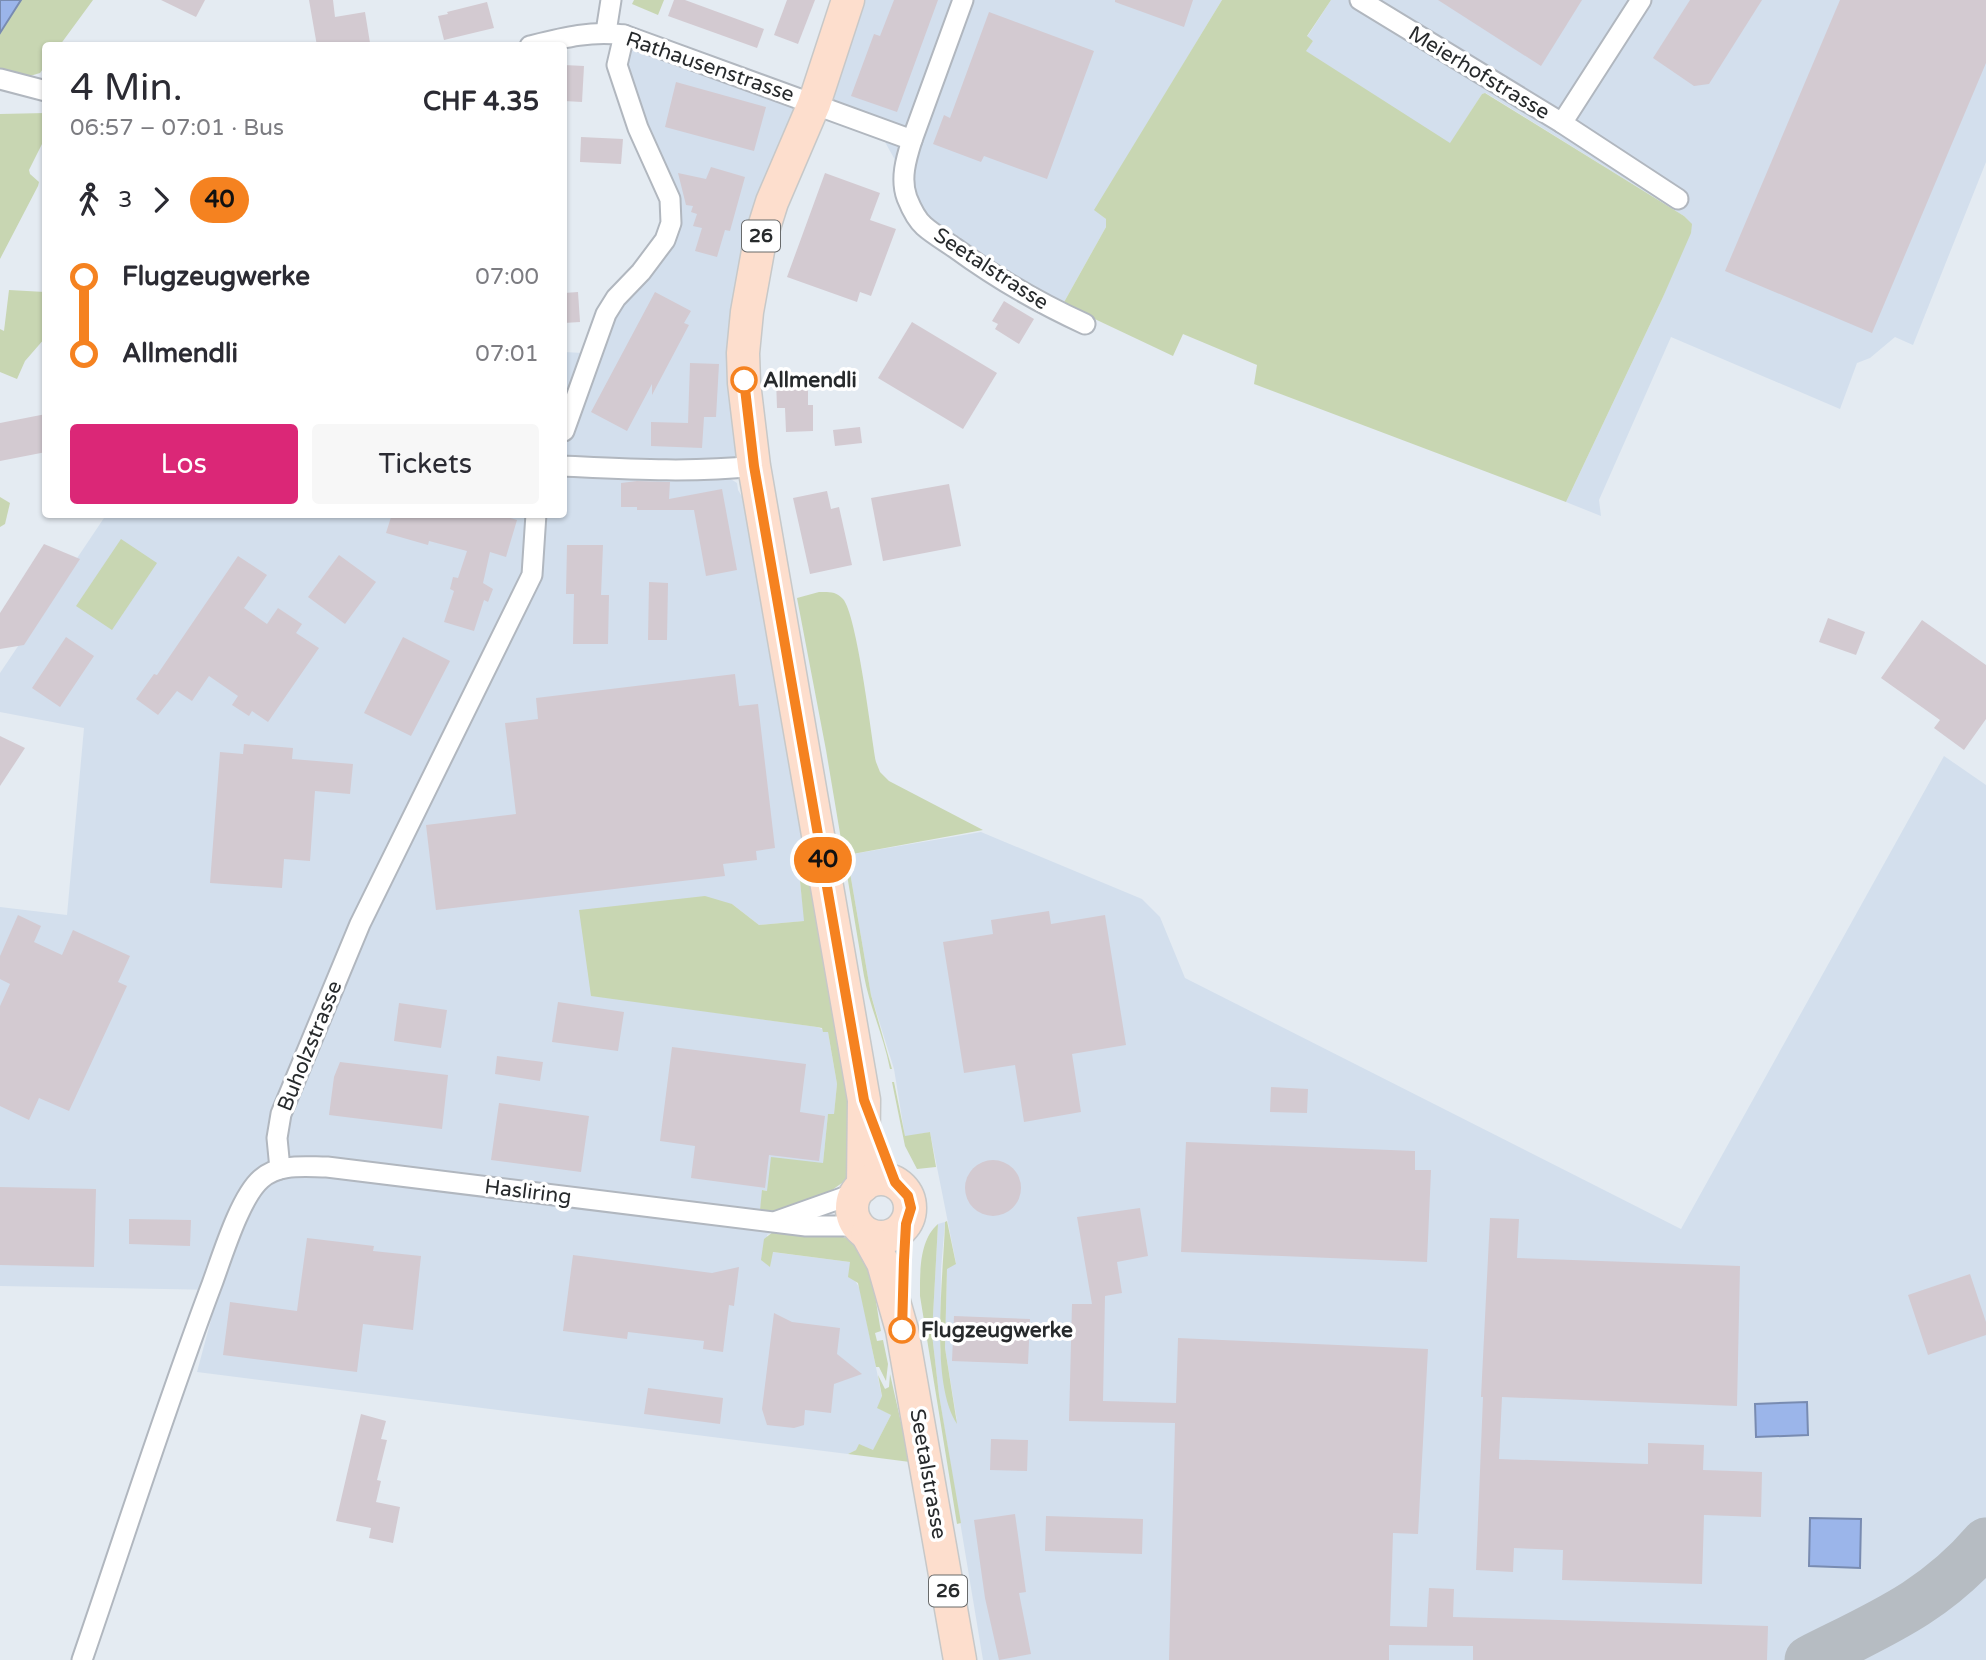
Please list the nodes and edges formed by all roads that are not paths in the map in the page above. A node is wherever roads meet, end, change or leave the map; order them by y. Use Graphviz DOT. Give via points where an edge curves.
graph roads {
  1 [pos="611,0"];
  2 [pos="848,0"];
  3 [pos="963,0"];
  4 [pos="1360,0"];
  5 [pos="1641,0"];
  6 [pos="615,34"];
  7 [pos="546,42"];
  8 [pos="0,79"];
  9 [pos="40,89"];
  10 [pos="814,104"];
  11 [pos="1562,124"];
  12 [pos="912,140"];
  13 [pos="1678,199"];
  14 [pos="1085,324"];
  15 [pos="567,422"];
  16 [pos="567,466"];
  17 [pos="754,466"];
  18 [pos="536,518"];
  19 [pos="864,1100"];
  20 [pos="280,1168"];
  21 [pos="895,1182"];
  22 [pos="860,1190"];
  23 [pos="776,1222"];
  24 [pos="906,1224"];
  25 [pos="863,1230"];
  26 [pos="902,1330"];
  27 [pos="82,1660"];
  28 [pos="960,1660"];
  1 -- 6 [label="street, Rathausenstrasse"];
  2 -- 10 [label="main road, 26"];
  3 -- 12 [label="street, Seetalstrasse"];
  4 -- 11 [label="street, Meierhofstrasse"];
  5 -- 11 [label="street, Meierhofstrasse"];
  6 -- 7 [label="street, Rathausenstrasse" via="573,35"];
  6 -- 10 [label="street, Rathausenstrasse"];
  6 -- 15 [label="street" via="617,65 638,128 670,198 671,223 665,240 606,314"];
  8 -- 9 [label="street"];
  10 -- 12 [label="street"];
  10 -- 17 [label="main road, 26" via="765,222 747,312 744,383"];
  11 -- 13 [label="street, Meierhofstrasse"];
  12 -- 14 [label="street, Seetalstrasse" via="903,179 910,204 923,225 1045,306"];
  16 -- 17 [label="street" via="634,470"];
  17 -- 19 [label="main road, 26"];
  18 -- 20 [label="street, Buholzstrasse" via="532,575 360,924 281,1114 277,1138"];
  19 -- 21 [label="main road, 26"];
  19 -- 22 [label="main road, 26"];
  20 -- 23 [label="street, Hasliring" via="327,1167"];
  20 -- 27 [label="street" via="251,1190 229,1239"];
  21 -- 22 [label="main road" via="881,1179"];
  21 -- 24 [label="main road" via="910,1202"];
  22 -- 23 [label="street, Hasliring"];
  22 -- 25 [label="main road" via="852,1210"];
  23 -- 25 [label="street, Hasliring"];
  24 -- 25 [label="main road" via="896,1234 882,1238"];
  24 -- 26 [label="main road, Seetalstrasse / 26"];
  25 -- 26 [label="main road, Seetalstrasse / 26" via="883,1263"];
  26 -- 28 [label="main road, Seetalstrasse / 26"];
}
